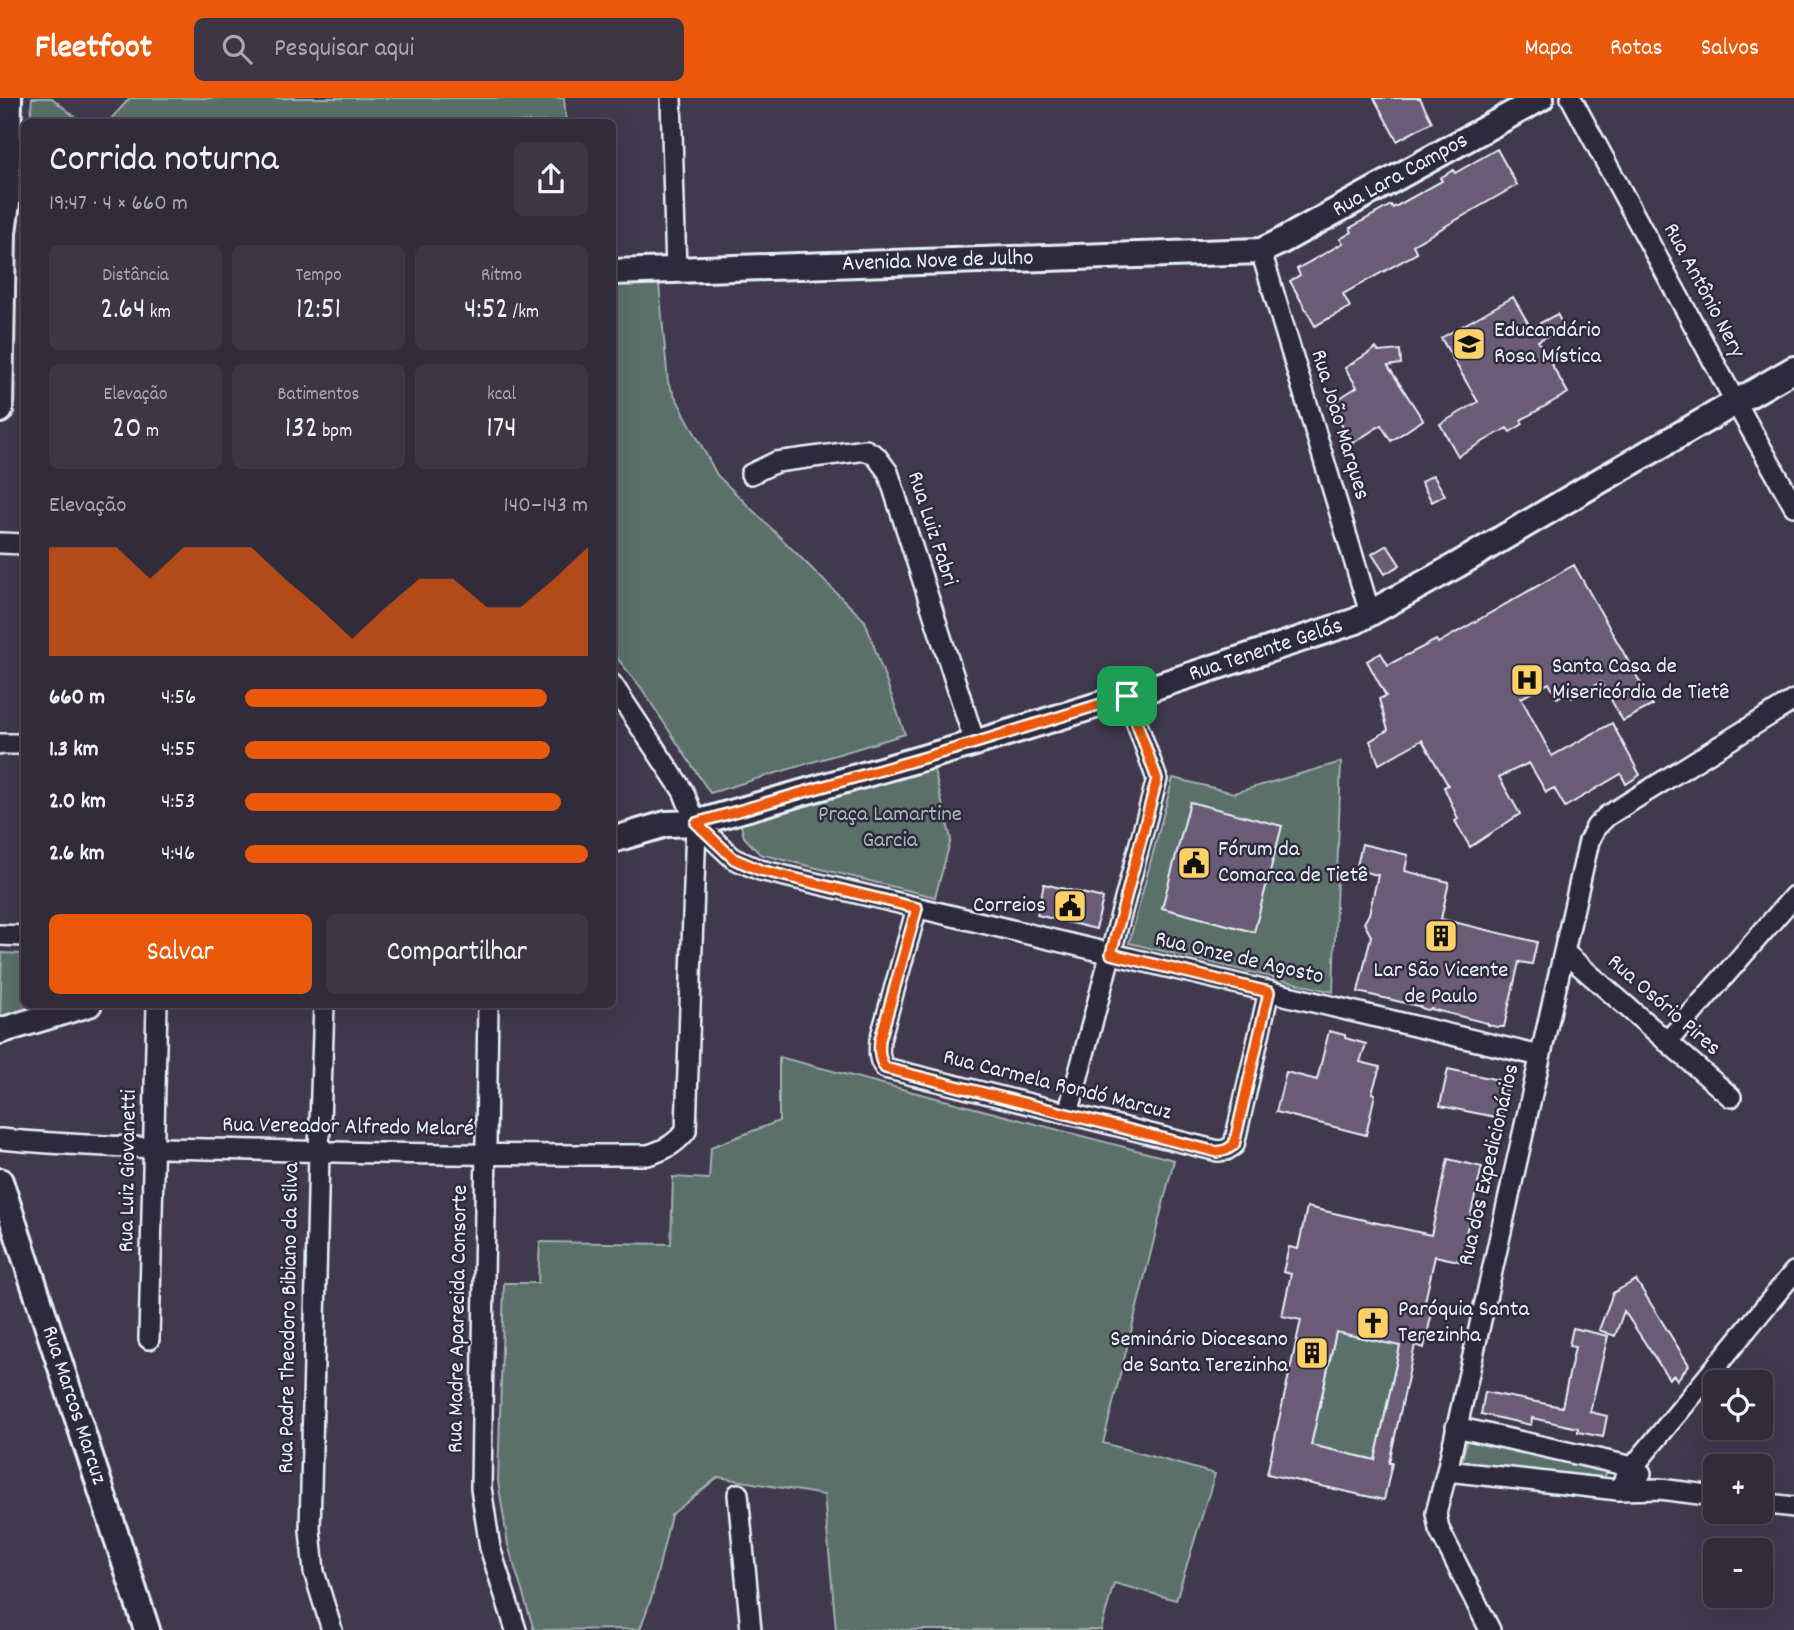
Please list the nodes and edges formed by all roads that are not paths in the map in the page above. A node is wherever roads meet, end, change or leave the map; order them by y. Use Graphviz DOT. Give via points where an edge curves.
graph roads {
  1 [pos="9,98"];
  2 [pos="671,98"];
  3 [pos="1541,98"];
  4 [pos="1571,98"];
  5 [pos="16,188"];
  6 [pos="1261,251"];
  7 [pos="676,271"];
  8 [pos="616,272"];
  9 [pos="1794,369"];
  10 [pos="1736,403"];
  11 [pos="0,410"];
  12 [pos="751,474"];
  13 [pos="1794,506"];
  14 [pos="0,543"];
  15 [pos="21,544"];
  16 [pos="1370,613"];
  17 [pos="616,690"];
  18 [pos="1127,696"];
  19 [pos="1794,700"];
  20 [pos="975,743"];
  21 [pos="0,744"];
  22 [pos="21,744"];
  23 [pos="696,823"];
  24 [pos="616,840"];
  25 [pos="1794,896"];
  26 [pos="917,908"];
  27 [pos="0,935"];
  28 [pos="21,936"];
  29 [pos="1564,952"];
  30 [pos="1111,954"];
  31 [pos="1269,992"];
  32 [pos="76,1008"];
  33 [pos="157,1008"];
  34 [pos="324,1008"];
  35 [pos="488,1008"];
  36 [pos="0,1031"];
  37 [pos="1667,1042"];
  38 [pos="1540,1056"];
  39 [pos="1731,1097"];
  40 [pos="1068,1114"];
  41 [pos="0,1139"];
  42 [pos="154,1148"];
  43 [pos="318,1152"];
  44 [pos="485,1155"];
  45 [pos="0,1181"];
  46 [pos="1794,1272"];
  47 [pos="149,1339"];
  48 [pos="1456,1427"];
  49 [pos="1633,1468"];
  50 [pos="1447,1471"];
  51 [pos="1660,1489"];
  52 [pos="1618,1490"];
  53 [pos="738,1494"];
  54 [pos="1703,1494"];
  55 [pos="1773,1505"];
  56 [pos="1794,1507"];
  57 [pos="147,1630"];
  58 [pos="332,1630"];
  59 [pos="516,1630"];
  60 [pos="751,1630"];
  61 [pos="1490,1630"];
  1 -- 5 [label="street"];
  2 -- 7 [label="street"];
  3 -- 6 [label="street, Rua Lara Campos"];
  4 -- 10 [label="street, Rua Antônio Nery"];
  5 -- 11 [label="street" via="3,233"];
  6 -- 7 [label="street, Avenida Nove de Julho"];
  6 -- 16 [label="street, Rua João Marques"];
  7 -- 8 [label="street, Avenida Nove de Julho"];
  9 -- 10 [label="street, Rua Tenente Gelás"];
  10 -- 13 [label="street, Rua Antônio Nery"];
  10 -- 16 [label="street, Rua Tenente Gelás"];
  12 -- 20 [label="street, Rua Luiz Fabri" via="776,462 866,450 876,456 888,472"];
  14 -- 15 [label="street"];
  16 -- 18 [label="street, Rua Tenente Gelás"];
  17 -- 23 [label="street" via="683,791"];
  18 -- 20 [label="street, Rua Tenente Gelás"];
  18 -- 30 [label="street" via="1157,779"];
  19 -- 29 [label="street, Rua dos Expedicionários" via="1607,816 1589,841"];
  20 -- 23 [label="street, Rua Tenente Gelás"];
  21 -- 22 [label="street"];
  23 -- 24 [label="street, Rua Tenente Gelás" via="666,824"];
  23 -- 26 [label="street, Rua Onze de Agosto" via="734,859 760,870"];
  23 -- 44 [label="street, Rua Vereador Alfredo Melaré" via="687,1131 665,1150 648,1155"];
  25 -- 37 [label="street"];
  26 -- 30 [label="street, Rua Onze de Agosto"];
  26 -- 40 [label="street, Rua Carmela Rondó Marcuz" via="880,1040 880,1062 885,1068"];
  27 -- 28 [label="street"];
  29 -- 37 [label="street, Rua Osório Pires"];
  29 -- 38 [label="street, Rua dos Expedicionários"];
  30 -- 31 [label="street, Rua Onze de Agosto"];
  30 -- 40 [label="street"];
  31 -- 38 [label="street, Rua Onze de Agosto"];
  31 -- 40 [label="street, Rua Carmela Rondó Marcuz" via="1234,1145 1226,1150 1217,1152"];
  32 -- 36 [label="street"];
  33 -- 42 [label="street, Rua Luiz Giovanetti"];
  34 -- 43 [label="street, Rua Padre Theodoro Bibiano da Silva"];
  35 -- 44 [label="street, Rua Madre Aparecida Consorte"];
  37 -- 39 [label="street, Rua Osório Pires"];
  38 -- 48 [label="street, Rua dos Expedicionários"];
  41 -- 42 [label="street, Rua Vereador Alfredo Melaré"];
  42 -- 43 [label="street, Rua Vereador Alfredo Melaré"];
  42 -- 47 [label="street, Rua Luiz Giovanetti"];
  43 -- 44 [label="street, Rua Vereador Alfredo Melaré"];
  43 -- 58 [label="street, Rua Padre Theodoro Bibiano da Silva" via="310,1530 314,1572"];
  44 -- 59 [label="street, Rua Madre Aparecida Consorte" via="481,1489 490,1548"];
  45 -- 57 [label="street, Rua Marcos Marcuz"];
  46 -- 49 [label="street"];
  48 -- 49 [label="street"];
  48 -- 50 [label="street, Rua dos Expedicionários"];
  49 -- 51 [label="street"];
  49 -- 52 [label="street"];
  50 -- 52 [label="street"];
  50 -- 61 [label="street, Rua dos Expedicionários" via="1436,1513 1439,1529"];
  51 -- 52 [label="street"];
  51 -- 54 [label="street"];
  53 -- 60 [label="street"];
  55 -- 56 [label="street"];
}
